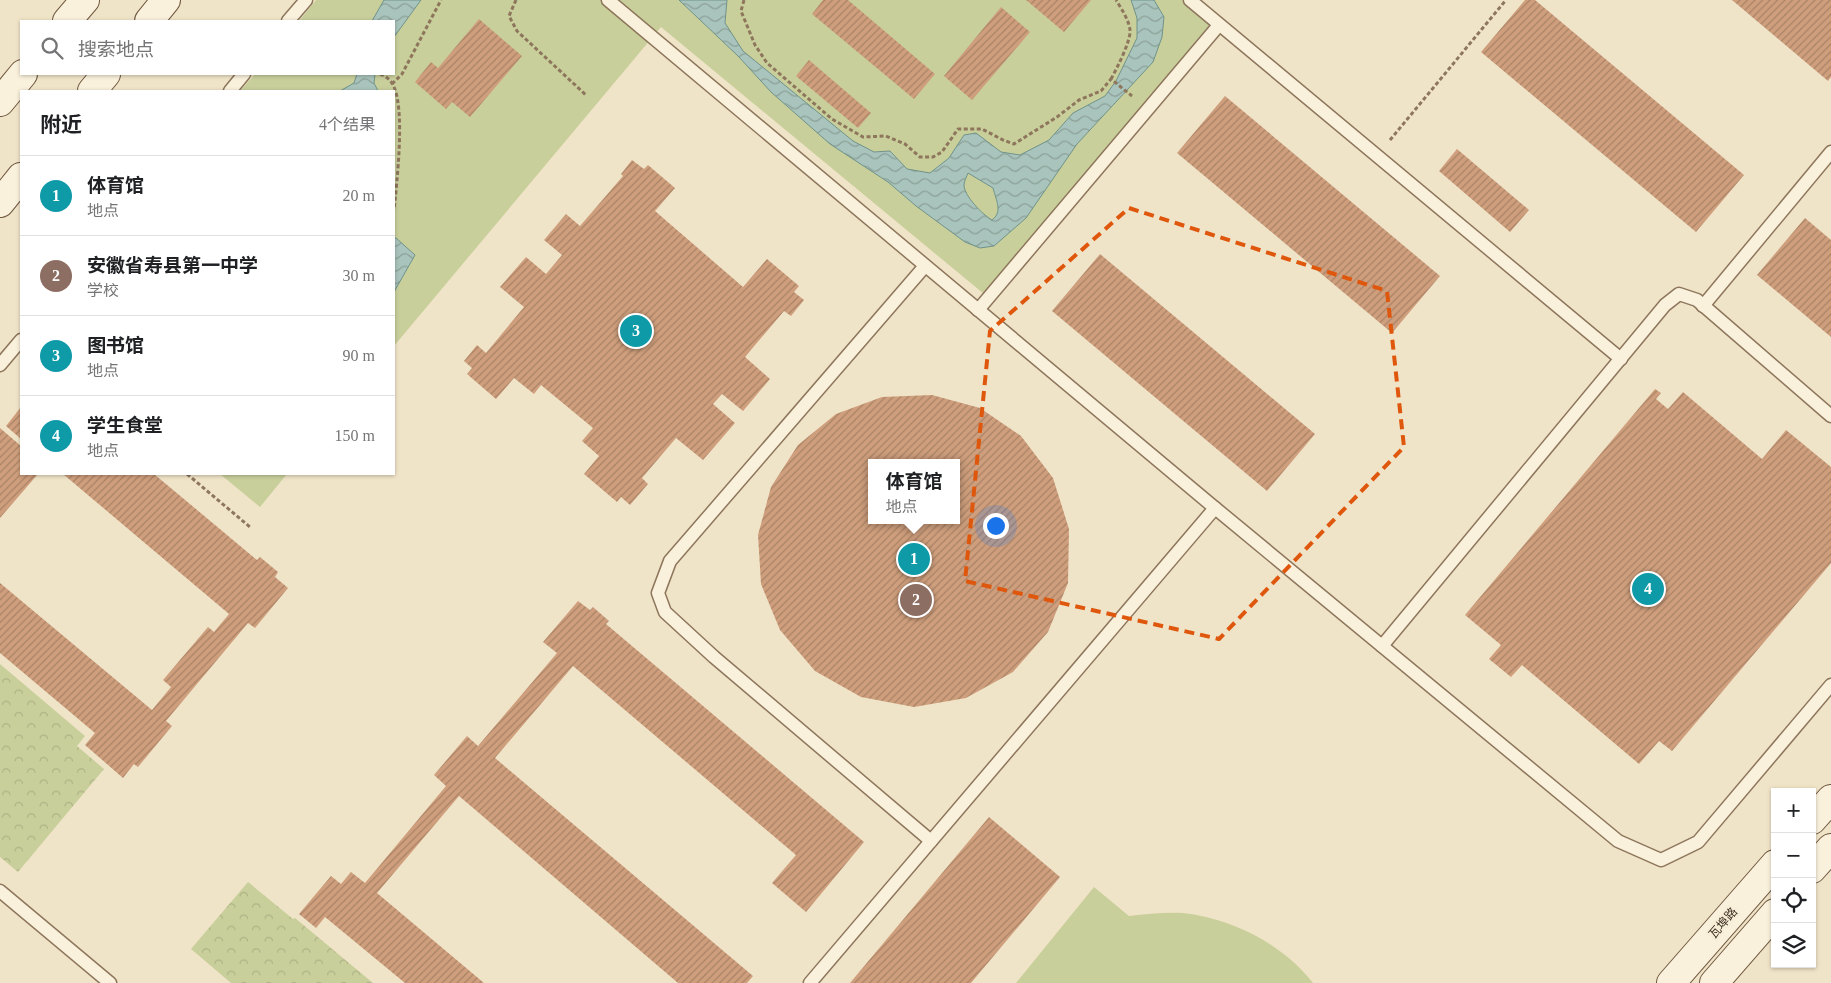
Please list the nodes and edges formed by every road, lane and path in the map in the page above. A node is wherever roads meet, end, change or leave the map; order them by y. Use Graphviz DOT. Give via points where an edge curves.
graph roads {
  1 [pos="85,0"];
  2 [pos="166,0"];
  3 [pos="306,0"];
  4 [pos="441,0"];
  5 [pos="516,0"];
  6 [pos="608,0"];
  7 [pos="744,0"];
  8 [pos="1116,0"];
  9 [pos="1190,0"];
  10 [pos="1506,0"];
  11 [pos="69,20"];
  12 [pos="150,20"];
  13 [pos="289,20"];
  14 [pos="1219,25"];
  15 [pos="22,75"];
  16 [pos="105,75"];
  17 [pos="243,75"];
  18 [pos="382,75"];
  19 [pos="1111,79"];
  20 [pos="392,84"];
  21 [pos="93,90"];
  22 [pos="231,90"];
  23 [pos="395,90"];
  24 [pos="395,91"];
  25 [pos="586,96"];
  26 [pos="0,102"];
  27 [pos="1148,109"];
  28 [pos="1831,152"];
  29 [pos="1376,156"];
  30 [pos="20,178"];
  31 [pos="395,201"];
  32 [pos="0,203"];
  33 [pos="925,266"];
  34 [pos="1703,306"];
  35 [pos="978,310"];
  36 [pos="20,341"];
  37 [pos="1621,359"];
  38 [pos="0,365"];
  39 [pos="1831,416"];
  40 [pos="188,475"];
  41 [pos="1215,508"];
  42 [pos="250,526"];
  43 [pos="1382,646"];
  44 [pos="1831,685"];
  45 [pos="1831,799"];
  46 [pos="1816,816"];
  47 [pos="931,841"];
  48 [pos="1831,848"];
  49 [pos="1816,865"];
  50 [pos="1771,869"];
  51 [pos="0,891"];
  52 [pos="1771,918"];
  53 [pos="110,983"];
  54 [pos="810,983"];
  55 [pos="1671,983"];
  56 [pos="1714,983"];
  1 -- 11 [label="street"];
  2 -- 12 [label="street"];
  3 -- 13 [label="lane"];
  4 -- 20 [label="path" via="402,74"];
  5 -- 25 [label="path" via="509,16 517,31"];
  6 -- 33 [label="lane"];
  7 -- 19 [label="path" via="741,11 767,64 832,119 863,138 886,136 906,144 920,157 933,158 942,152 958,129 982,129 1014,144 1079,100 1101,91"];
  8 -- 19 [label="path" via="1130,29 1120,63"];
  9 -- 14 [label="lane"];
  10 -- 29 [label="path"];
  14 -- 27 [label="lane"];
  14 -- 29 [label="lane"];
  15 -- 26 [label="street"];
  16 -- 21 [label="street"];
  17 -- 22 [label="lane"];
  18 -- 20 [label="path"];
  19 -- 27 [label="path"];
  20 -- 23 [label="path"];
  24 -- 31 [label="path" via="399,117"];
  27 -- 35 [label="lane"];
  28 -- 34 [label="lane"];
  29 -- 37 [label="lane"];
  30 -- 32 [label="street"];
  33 -- 35 [label="lane"];
  33 -- 47 [label="lane" via="670,561 658,593 665,612 714,658"];
  34 -- 37 [label="lane" via="1697,300 1679,294 1665,305"];
  34 -- 39 [label="lane"];
  35 -- 41 [label="lane"];
  36 -- 38 [label="lane"];
  37 -- 43 [label="lane"];
  40 -- 42 [label="path"];
  41 -- 43 [label="lane"];
  41 -- 47 [label="lane"];
  43 -- 44 [label="lane" via="1618,841 1661,860 1698,842"];
  45 -- 46 [label="street"];
  47 -- 54 [label="lane"];
  48 -- 49 [label="street"];
  50 -- 55 [label="street, 瓦埠路"];
  51 -- 53 [label="lane"];
  52 -- 56 [label="street"];
}
